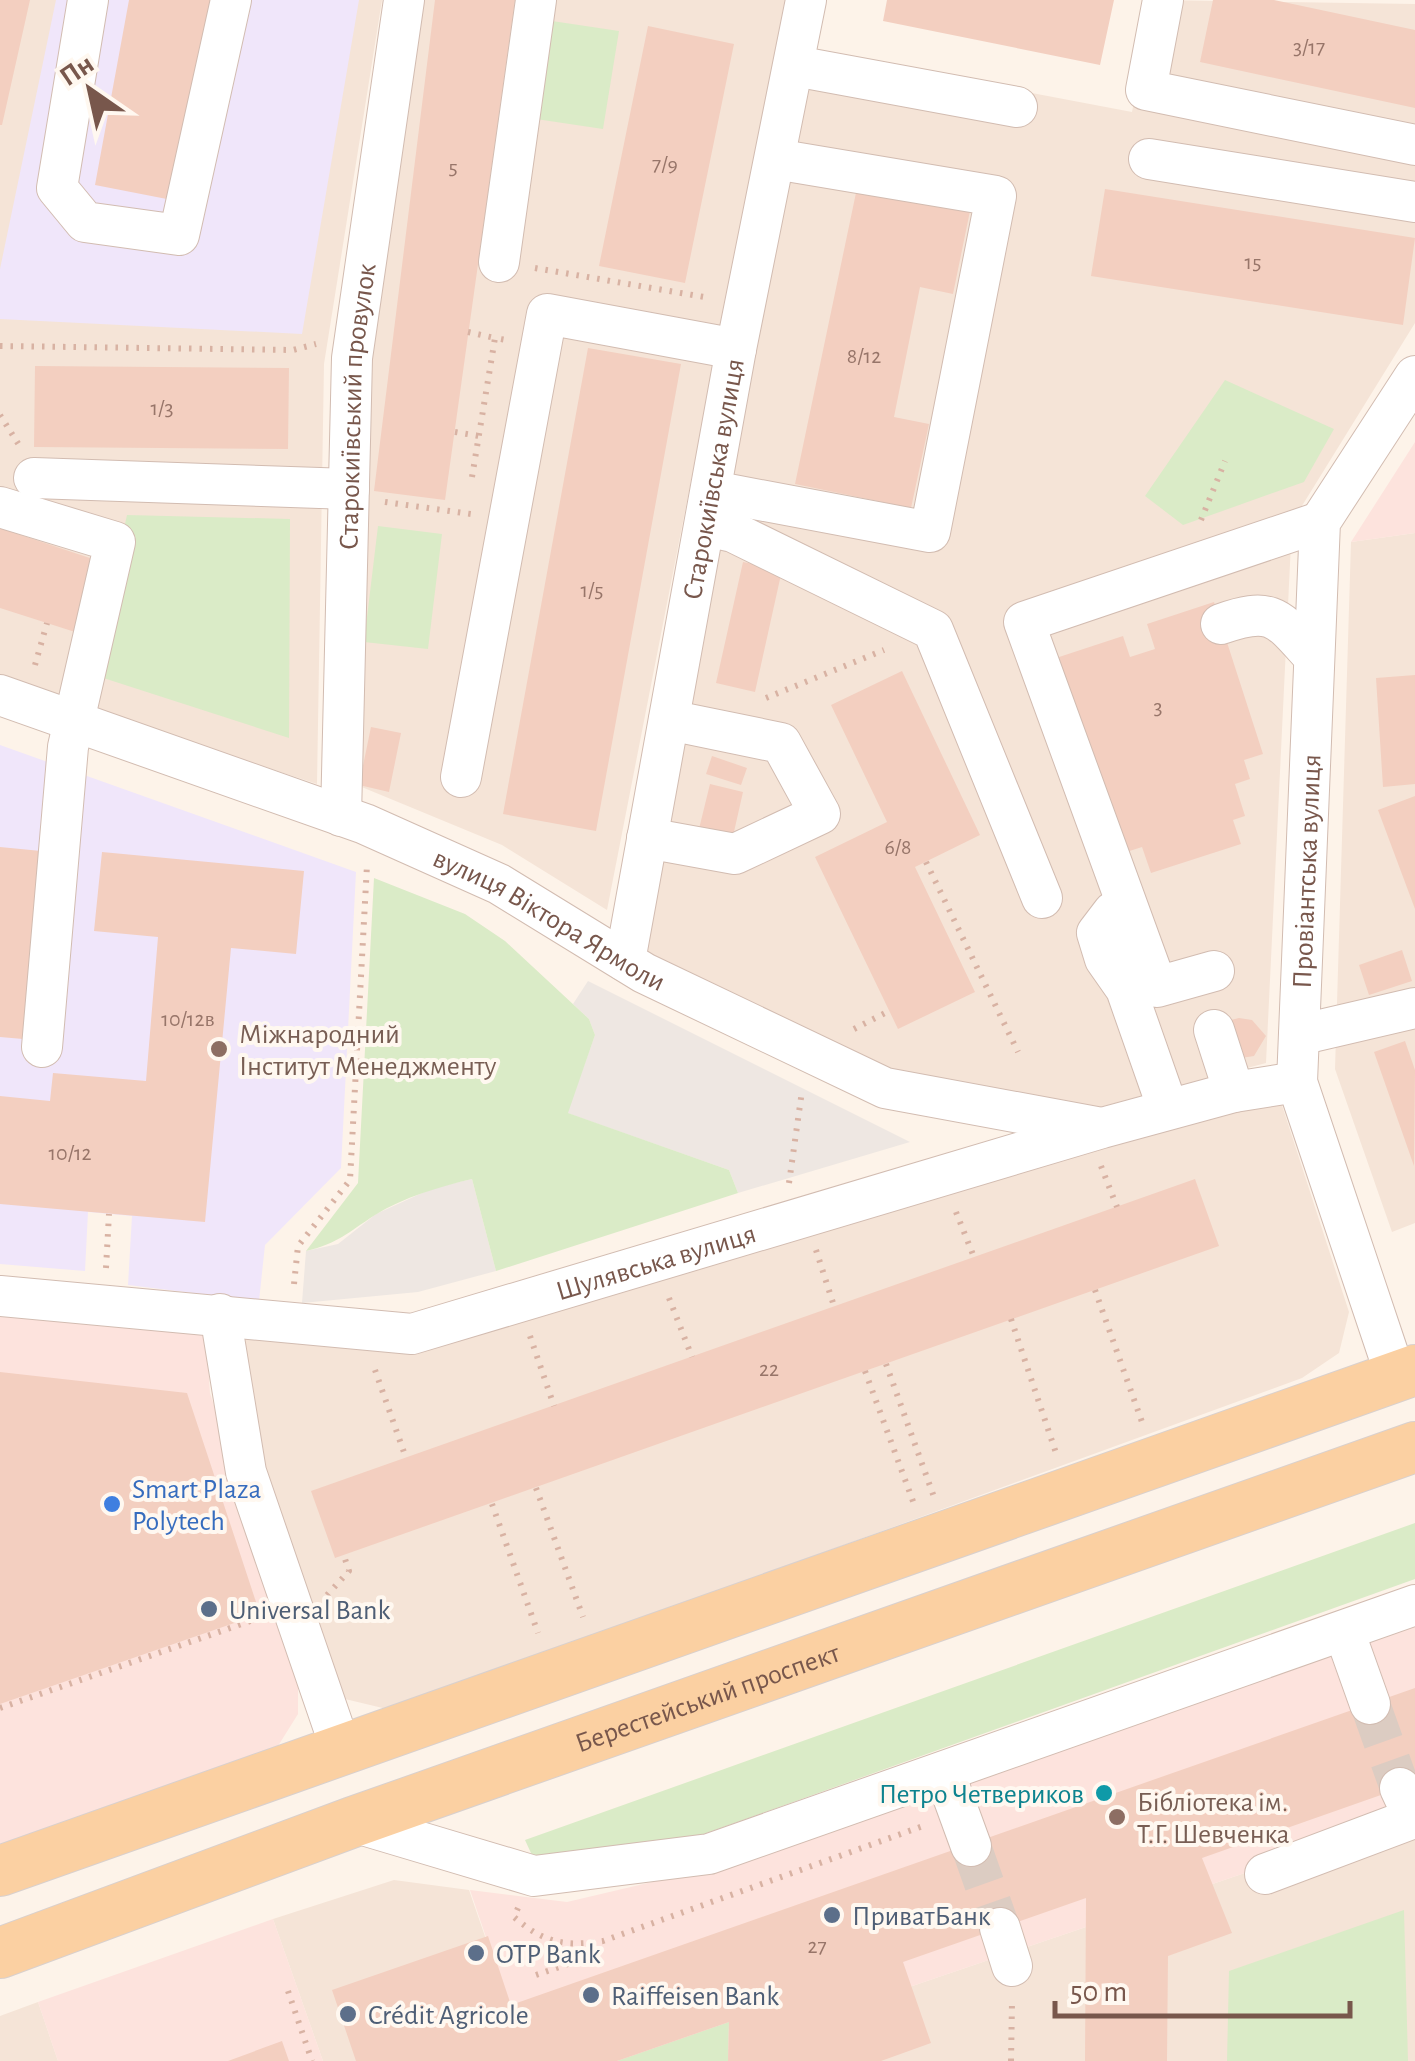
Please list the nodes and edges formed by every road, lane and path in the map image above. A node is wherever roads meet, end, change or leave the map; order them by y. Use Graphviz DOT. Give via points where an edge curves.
graph roads {
  1 [pos="88,0"];
  2 [pos="231,0"];
  3 [pos="404,0"];
  4 [pos="536,0"];
  5 [pos="1163,0"];
  6 [pos="794,2"];
  7 [pos="795,66"];
  8 [pos="1017,107"];
  9 [pos="1415,145"];
  10 [pos="775,159"];
  11 [pos="1149,160"];
  12 [pos="1415,202"];
  13 [pos="500,262"];
  14 [pos="712,299"];
  15 [pos="468,332"];
  16 [pos="495,338"];
  17 [pos="322,342"];
  18 [pos="0,346"];
  19 [pos="736,348"];
  20 [pos="1415,376"];
  21 [pos="455,432"];
  22 [pos="479,436"];
  23 [pos="1225,461"];
  24 [pos="34,478"];
  25 [pos="349,494"];
  26 [pos="0,507"];
  27 [pos="709,508"];
  28 [pos="511,519"];
  29 [pos="1320,522"];
  30 [pos="1198,531"];
  31 [pos="46,623"];
  32 [pos="1221,624"];
  33 [pos="933,630"];
  34 [pos="1314,658"];
  35 [pos="16,685"];
  36 [pos="74,719"];
  37 [pos="682,723"];
  38 [pos="460,777"];
  39 [pos="341,816"];
  40 [pos="648,838"];
  41 [pos="368,854"];
  42 [pos="926,862"];
  43 [pos="1042,898"];
  44 [pos="1113,912"];
  45 [pos="626,960"];
  46 [pos="1214,971"];
  47 [pos="1415,1008"];
  48 [pos="889,1011"];
  49 [pos="1214,1030"];
  50 [pos="1300,1035"];
  51 [pos="838,1037"];
  52 [pos="42,1047"];
  53 [pos="1018,1052"];
  54 [pos="804,1078"];
  55 [pos="1298,1082"];
  56 [pos="1234,1092"];
  57 [pos="1168,1109"];
  58 [pos="1102,1128"];
  59 [pos="942,1176"];
  60 [pos="109,1214"];
  61 [pos="794,1220"];
  62 [pos="974,1257"];
  63 [pos="655,1262"];
  64 [pos="106,1274"];
  65 [pos="1095,1290"];
  66 [pos="293,1291"];
  67 [pos="0,1296"];
  68 [pos="518,1303"];
  69 [pos="834,1306"];
  70 [pos="220,1314"];
  71 [pos="1011,1320"];
  72 [pos="361,1329"];
  73 [pos="692,1357"];
  74 [pos="886,1364"];
  75 [pos="865,1372"];
  76 [pos="1405,1374"];
  77 [pos="554,1406"];
  78 [pos="1142,1423"];
  79 [pos="1415,1447"];
  80 [pos="1056,1454"];
  81 [pos="406,1458"];
  82 [pos="536,1488"];
  83 [pos="934,1498"];
  84 [pos="492,1504"];
  85 [pos="914,1505"];
  86 [pos="344,1556"];
  87 [pos="292,1606"];
  88 [pos="1415,1606"];
  89 [pos="585,1623"];
  90 [pos="1344,1631"];
  91 [pos="540,1639"];
  92 [pos="1370,1704"];
  93 [pos="0,1708"];
  94 [pos="342,1752"];
  95 [pos="944,1772"];
  96 [pos="1400,1788"];
  97 [pos="353,1822"];
  98 [pos="971,1846"];
  99 [pos="0,1870"];
  100 [pos="1266,1874"];
  101 [pos="1006,1947"];
  102 [pos="0,1953"];
  103 [pos="570,1963"];
  104 [pos="536,1975"];
  105 [pos="288,1991"];
  106 [pos="312,2061"];
  107 [pos="1011,2061"];
  1 -- 2 [label="street" via="56,188 84,222 179,235"];
  3 -- 25 [label="street, Старокиївський провулок" via="352,358"];
  4 -- 13 [label="street"];
  5 -- 9 [label="street" via="1146,90"];
  6 -- 7 [label="street, Старокиївська вулиця"];
  7 -- 8 [label="street"];
  7 -- 10 [label="street, Старокиївська вулиця"];
  10 -- 19 [label="street, Старокиївська вулиця"];
  10 -- 27 [label="street" via="996,196 930,532"];
  11 -- 12 [label="street"];
  13 -- 14 [label="path"];
  15 -- 16 [label="path"];
  17 -- 18 [label="path" via="293,350"];
  19 -- 27 [label="street, Старокиївська вулиця"];
  19 -- 28 [label="street" via="547,314"];
  20 -- 29 [label="street"];
  21 -- 22 [label="path"];
  23 -- 30 [label="path"];
  24 -- 25 [label="street"];
  25 -- 28 [label="path"];
  25 -- 39 [label="street, Старокиївський провулок"];
  26 -- 36 [label="street" via="115,542"];
  27 -- 33 [label="street" via="733,532"];
  27 -- 37 [label="street, Старокиївська вулиця"];
  28 -- 38 [label="street"];
  29 -- 34 [label="street, Провіантська вулиця"];
  29 -- 46 [label="street" via="1024,622 1157,988"];
  31 -- 35 [label="path"];
  32 -- 34 [label="street" via="1255,612 1281,620"];
  33 -- 37 [label="path"];
  33 -- 43 [label="street"];
  34 -- 50 [label="street, Провіантська вулиця"];
  35 -- 36 [label="street, вулиця Віктора Ярмоли"];
  36 -- 39 [label="street, вулиця Віктора Ярмоли"];
  36 -- 52 [label="street"];
  37 -- 40 [label="street, Старокиївська вулиця"];
  37 -- 40 [label="street" via="782,743 820,814 735,854"];
  39 -- 45 [label="street, вулиця Віктора Ярмоли" via="499,884"];
  40 -- 45 [label="street, Старокиївська вулиця"];
  41 -- 66 [label="path" via="350,1180 298,1246"];
  42 -- 53 [label="path"];
  44 -- 57 [label="street" via="1096,933 1126,989"];
  45 -- 58 [label="street, вулиця Віктора Ярмоли" via="886,1088"];
  47 -- 50 [label="street"];
  48 -- 51 [label="path"];
  49 -- 56 [label="street"];
  50 -- 55 [label="street, Провіантська вулиця"];
  54 -- 61 [label="path"];
  55 -- 56 [label="street, Шулявська вулиця"];
  55 -- 76 [label="street, Провіантська вулиця"];
  56 -- 57 [label="street, Шулявська вулиця"];
  57 -- 58 [label="street, Шулявська вулиця"];
  58 -- 59 [label="street, Шулявська вулиця"];
  59 -- 61 [label="street, Шулявська вулиця"];
  59 -- 62 [label="path"];
  60 -- 64 [label="path"];
  61 -- 63 [label="street, Шулявська вулиця"];
  61 -- 69 [label="path"];
  63 -- 68 [label="street, Шулявська вулиця"];
  63 -- 73 [label="path"];
  65 -- 78 [label="path"];
  67 -- 70 [label="street, Шулявська вулиця"];
  68 -- 72 [label="street, Шулявська вулиця" via="412,1334"];
  68 -- 77 [label="path"];
  70 -- 72 [label="street, Шулявська вулиця"];
  70 -- 87 [label="street" via="246,1472"];
  71 -- 80 [label="path"];
  72 -- 81 [label="path"];
  74 -- 83 [label="path"];
  75 -- 85 [label="path"];
  76 -- 94 [label="main road"];
  79 -- 97 [label="main road, Берестейський проспект"];
  82 -- 89 [label="path"];
  84 -- 91 [label="path"];
  86 -- 87 [label="path" via="349,1570 331,1594"];
  87 -- 93 [label="path"];
  87 -- 94 [label="street"];
  88 -- 90 [label="street"];
  90 -- 92 [label="street"];
  90 -- 95 [label="street"];
  94 -- 99 [label="main road"];
  95 -- 97 [label="street" via="709,1854 534,1876"];
  95 -- 98 [label="street"];
  96 -- 100 [label="street" via="1414,1818"];
  97 -- 102 [label="main road, Берестейський проспект"];
  101 -- 107 [label="path"];
  103 -- 104 [label="path"];
  105 -- 106 [label="path"];
}
